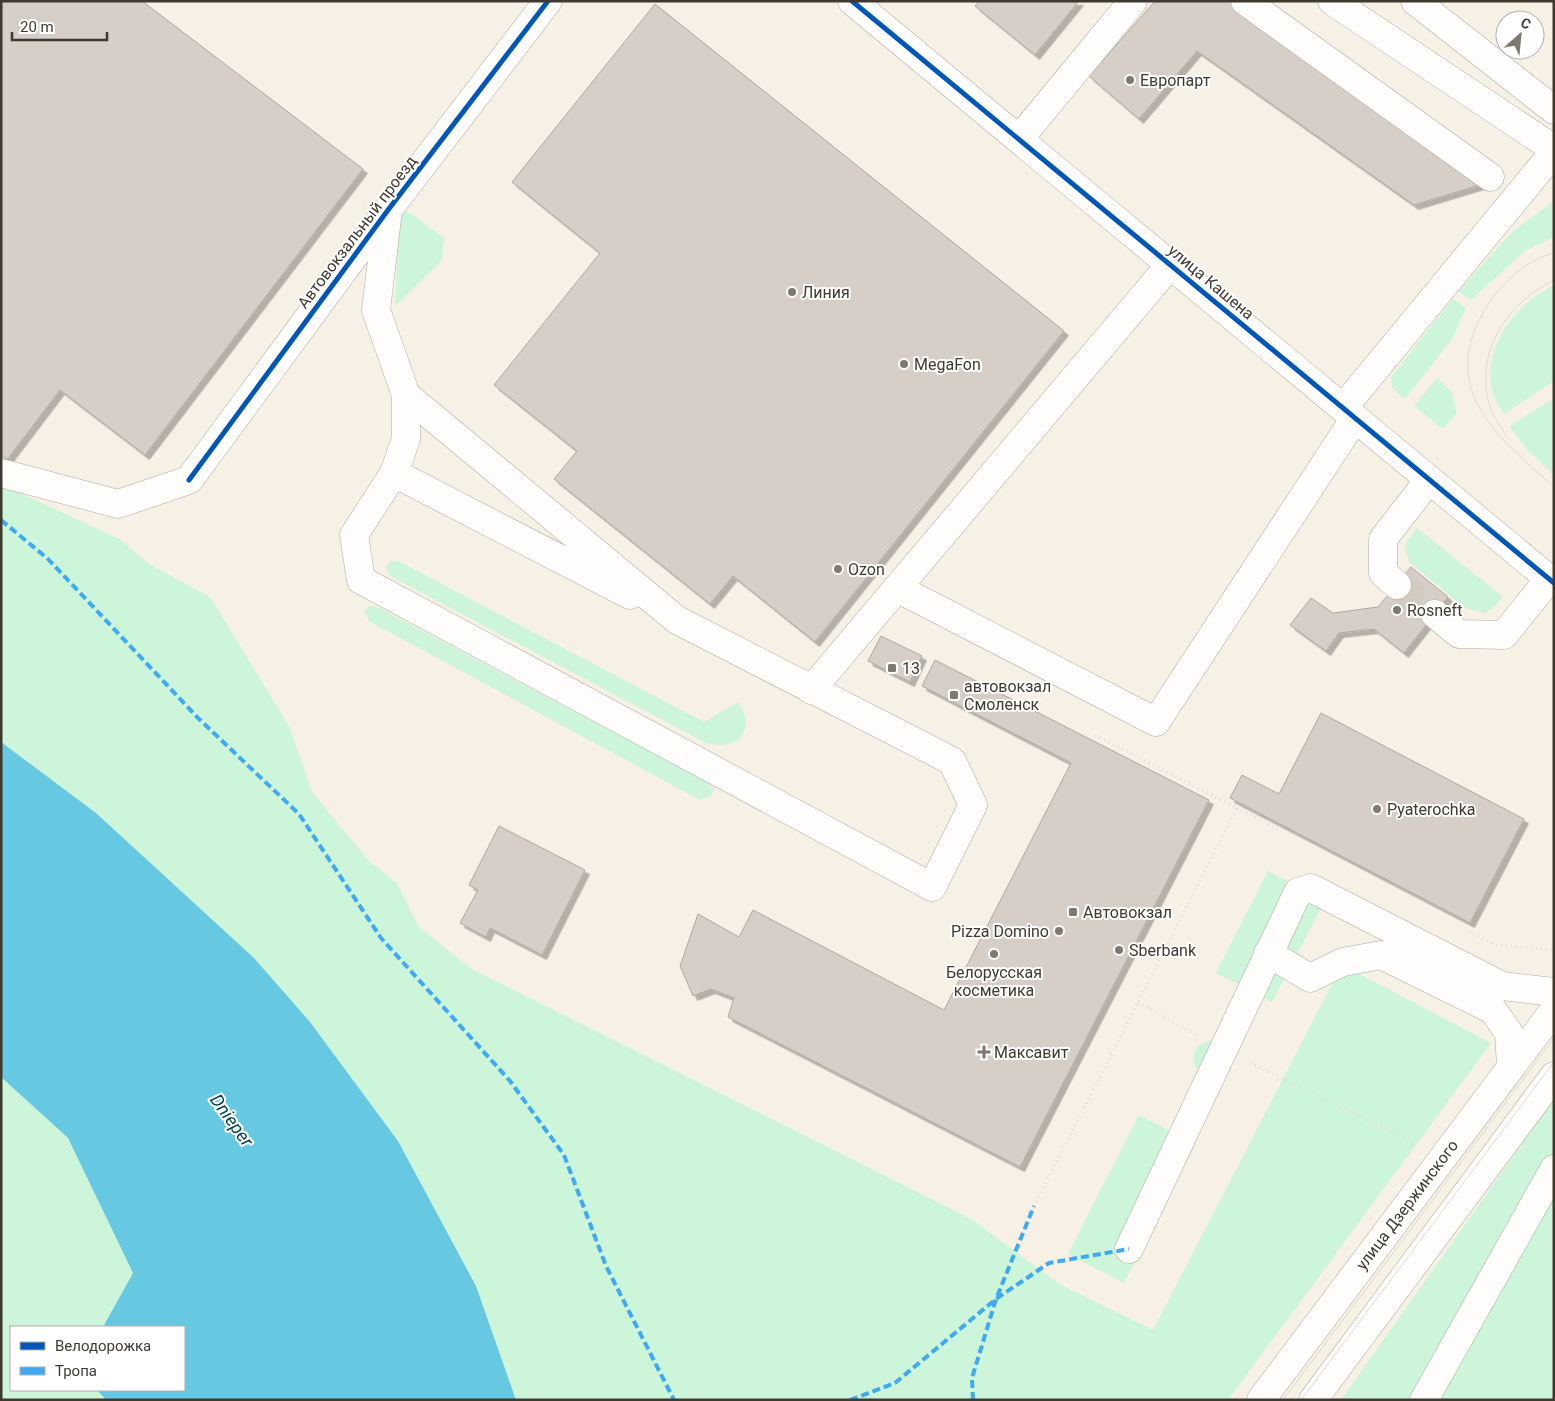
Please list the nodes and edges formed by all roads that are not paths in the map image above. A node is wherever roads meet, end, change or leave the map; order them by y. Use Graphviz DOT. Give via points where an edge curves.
graph roads {
  1 [pos="852,1"];
  2 [pos="1133,1"];
  3 [pos="1245,1"];
  4 [pos="1332,1"];
  5 [pos="1416,1"];
  6 [pos="542,3"];
  7 [pos="1554,110"];
  8 [pos="1019,139"];
  9 [pos="1554,150"];
  10 [pos="1490,177"];
  11 [pos="388,210"];
  12 [pos="1170,265"];
  13 [pos="406,395"];
  14 [pos="1349,413"];
  15 [pos="1,472"];
  16 [pos="394,473"];
  17 [pos="1429,480"];
  18 [pos="1551,581"];
  19 [pos="1397,585"];
  20 [pos="897,588"];
  21 [pos="1435,614"];
  22 [pos="677,620"];
  23 [pos="811,690"];
  24 [pos="1268,953"];
  25 [pos="1554,992"];
  26 [pos="1554,1010"];
  27 [pos="1512,1066"];
  28 [pos="1554,1076"];
  29 [pos="1554,1169"];
  30 [pos="1129,1250"];
  31 [pos="1261,1400"];
  32 [pos="1313,1400"];
  33 [pos="1424,1400"];
  1 -- 8 [label="street, улица Кашена"];
  2 -- 8 [label="street"];
  3 -- 10 [label="street"];
  4 -- 9 [label="street"];
  5 -- 7 [label="street"];
  6 -- 11 [label="street, Автовокзальный проезд"];
  8 -- 12 [label="street, улица Кашена"];
  9 -- 14 [label="street"];
  11 -- 13 [label="street" via="376,310"];
  11 -- 15 [label="street, Автовокзальный проезд" via="188,480 118,504"];
  12 -- 14 [label="street, улица Кашена"];
  12 -- 20 [label="street"];
  13 -- 16 [label="street" via="406,439"];
  13 -- 22 [label="street"];
  14 -- 17 [label="street, улица Кашена"];
  14 -- 20 [label="street" via="1156,722"];
  16 -- 22 [label="street"];
  16 -- 23 [label="street" via="354,535 361,580 932,887 973,805 952,761"];
  17 -- 18 [label="street, улица Кашена"];
  17 -- 19 [label="street" via="1383,539 1383,573"];
  18 -- 21 [label="street" via="1504,635 1459,634"];
  20 -- 23 [label="street"];
  22 -- 23 [label="street"];
  24 -- 25 [label="street" via="1298,892 1311,888 1502,986"];
  24 -- 27 [label="street" via="1310,978 1343,962 1381,955 1492,1010 1510,1033"];
  24 -- 30 [label="street"];
  26 -- 27 [label="street, улица Дзержинского"];
  27 -- 31 [label="street, улица Дзержинского"];
  28 -- 32 [label="street"];
  29 -- 33 [label="street"];
}
